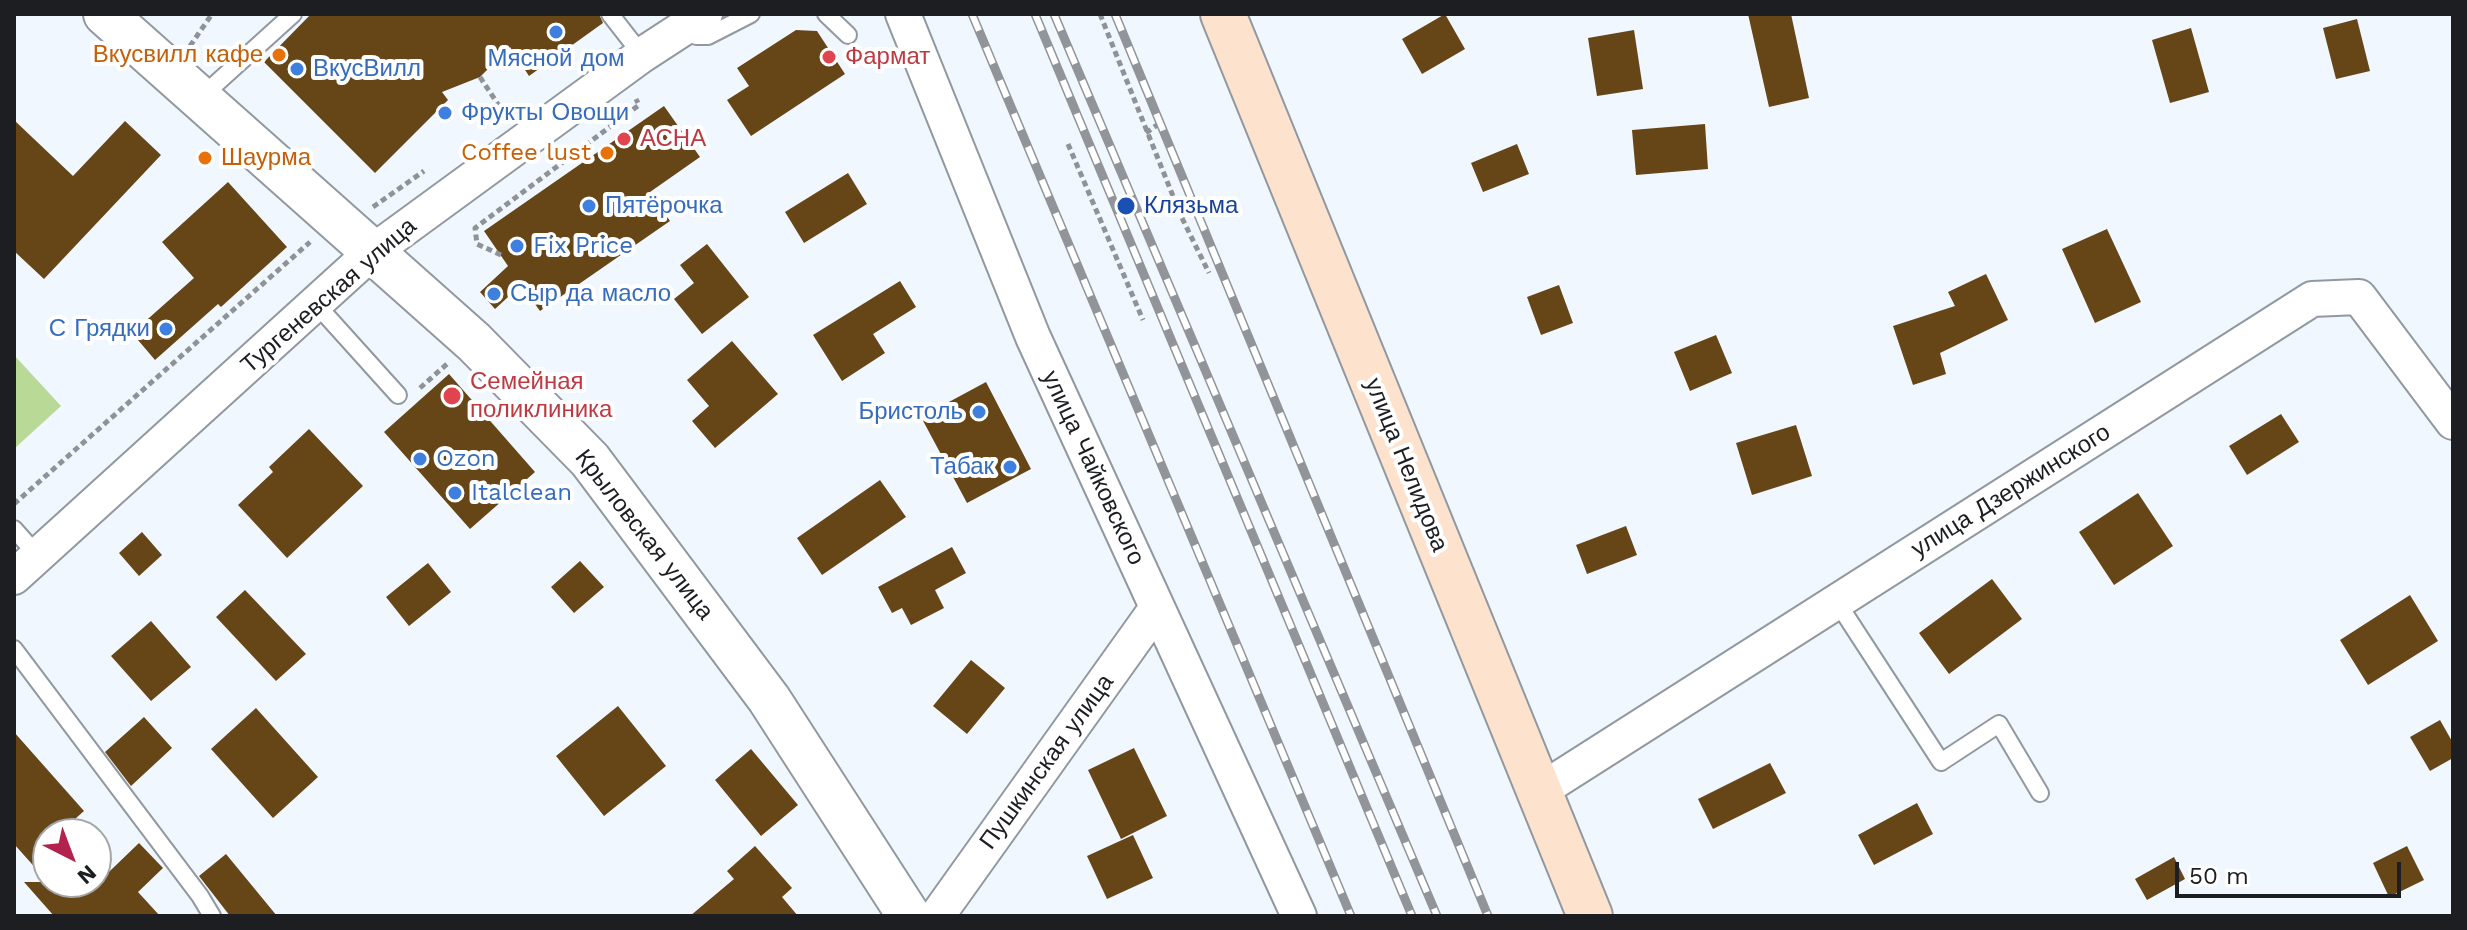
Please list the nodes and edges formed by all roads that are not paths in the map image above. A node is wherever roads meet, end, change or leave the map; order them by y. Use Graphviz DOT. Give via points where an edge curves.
graph roads {
  1 [pos="105,14"];
  2 [pos="293,14"];
  3 [pos="610,14"];
  4 [pos="751,14"];
  5 [pos="826,14"];
  6 [pos="903,14"];
  7 [pos="1223,14"];
  8 [pos="690,18"];
  9 [pos="848,35"];
  10 [pos="642,55"];
  11 [pos="210,87"];
  12 [pos="371,253"];
  13 [pos="316,304"];
  14 [pos="398,395"];
  15 [pos="2453,422"];
  16 [pos="14,529"];
  17 [pos="26,566"];
  18 [pos="1837,602"];
  19 [pos="1157,608"];
  20 [pos="14,649"];
  21 [pos="1538,792"];
  22 [pos="2040,793"];
  23 [pos="212,916"];
  24 [pos="909,916"];
  25 [pos="937,916"];
  26 [pos="1299,916"];
  27 [pos="1590,916"];
  1 -- 11 [label="street, Крыловская улица"];
  2 -- 11 [label="lane"];
  3 -- 10 [label="lane"];
  4 -- 8 [label="lane" via="708,36 696,36"];
  5 -- 9 [label="lane"];
  6 -- 19 [label="street, улица Чайковского" via="1033,337"];
  7 -- 21 [label="main road, улица Нелидова"];
  8 -- 10 [label="street, Тургеневская улица"];
  10 -- 12 [label="street, Тургеневская улица"];
  11 -- 12 [label="street, Крыловская улица"];
  12 -- 13 [label="street, Тургеневская улица"];
  12 -- 24 [label="street, Крыловская улица" via="474,342 590,460 769,699"];
  13 -- 14 [label="lane"];
  13 -- 17 [label="street, Тургеневская улица"];
  15 -- 18 [label="street, улица Дзержинского" via="2359,297 2312,299"];
  16 -- 17 [label="lane"];
  18 -- 21 [label="street, улица Дзержинского"];
  18 -- 22 [label="lane" via="1941,762 1999,724"];
  19 -- 25 [label="street, Пушкинская улица"];
  19 -- 26 [label="street, улица Чайковского"];
  20 -- 23 [label="lane"];
  21 -- 27 [label="main road, улица Нелидова"];
}
